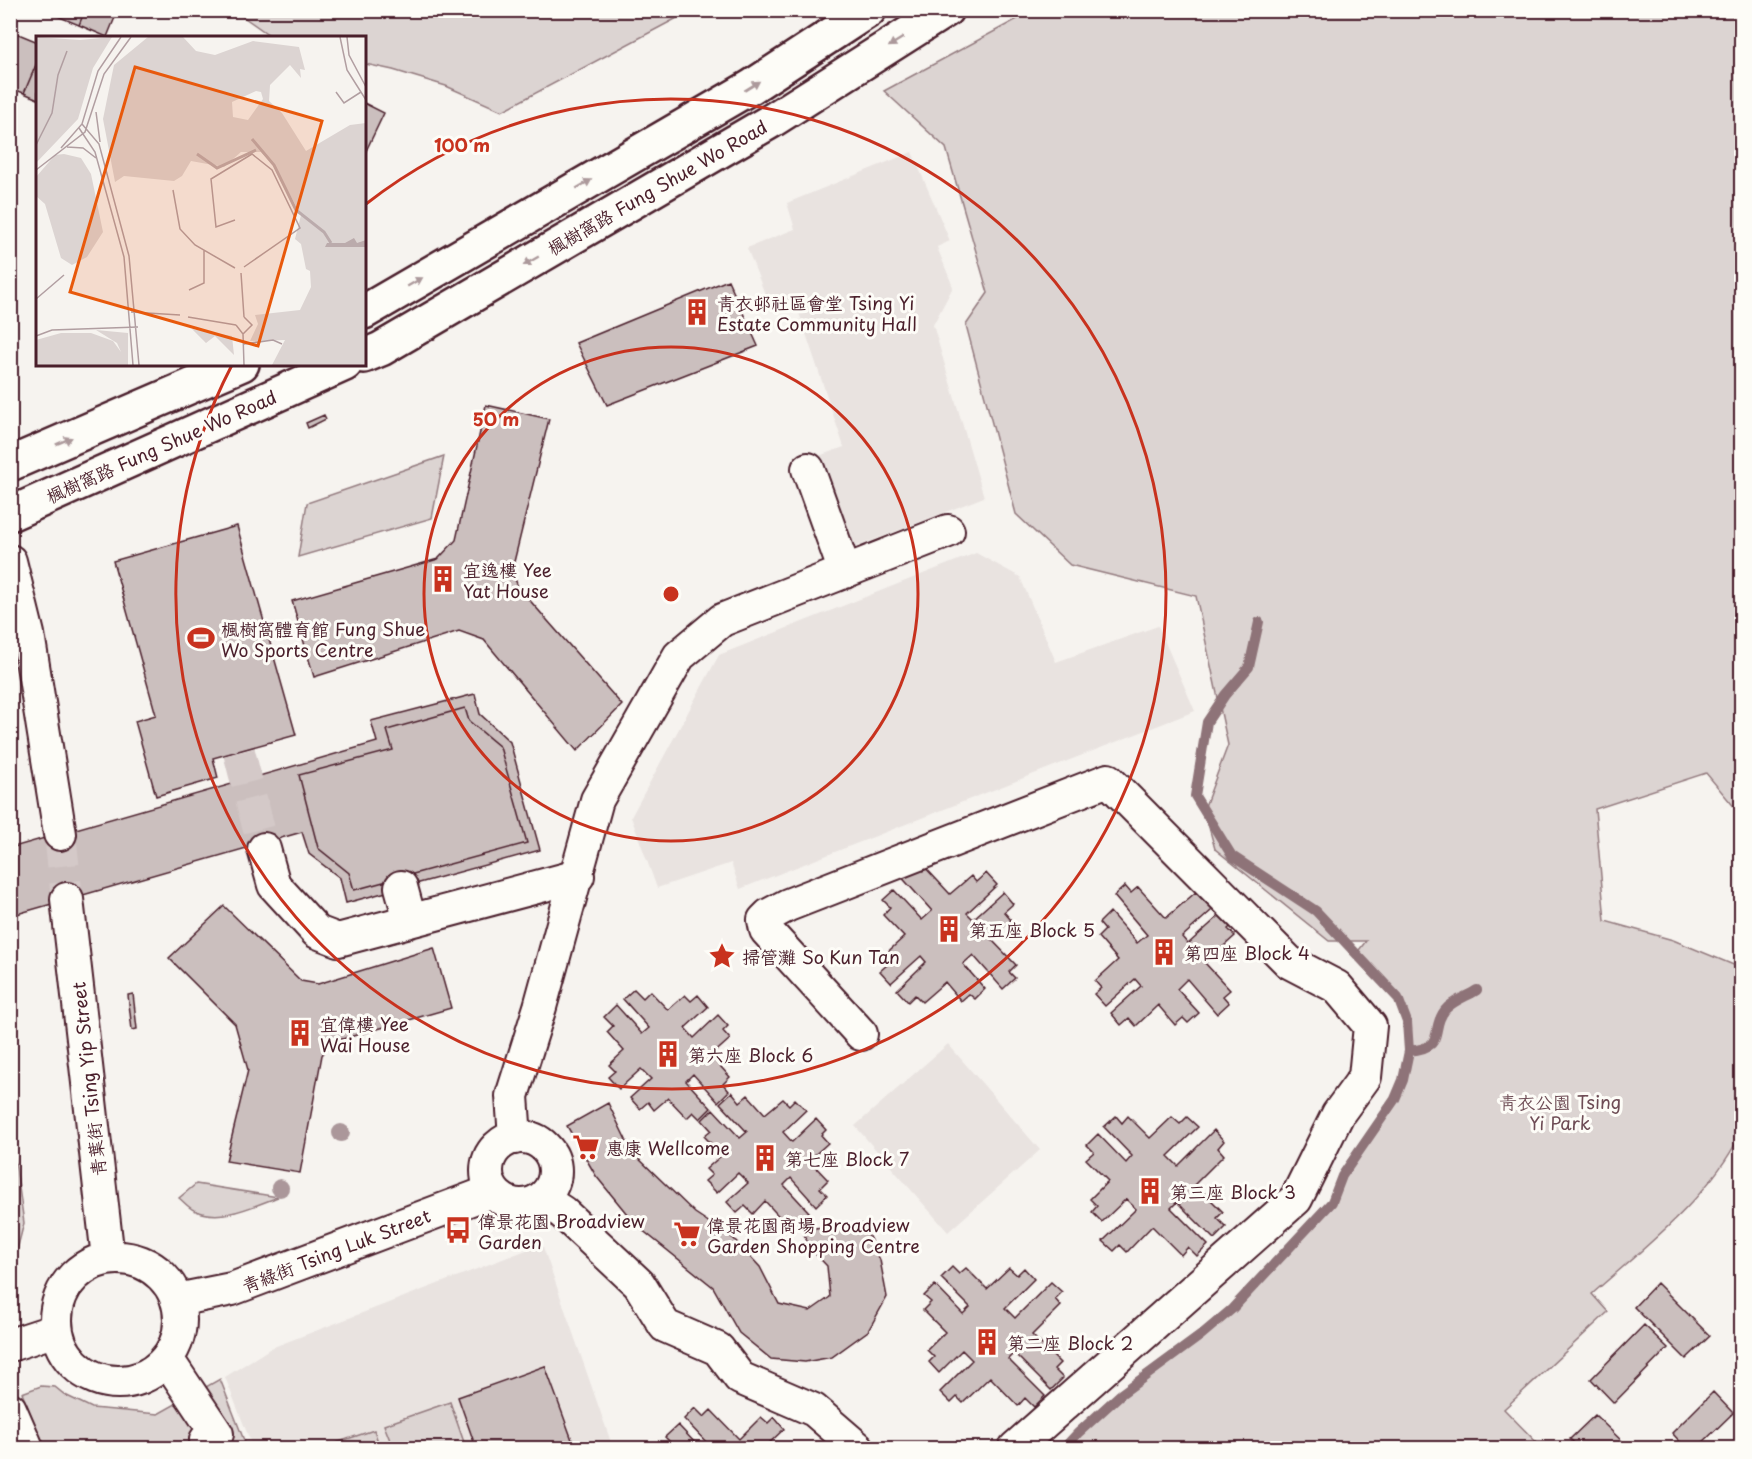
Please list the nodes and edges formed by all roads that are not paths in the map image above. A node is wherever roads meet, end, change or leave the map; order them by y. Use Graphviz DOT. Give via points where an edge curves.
graph roads {
  1 [pos="869,10"];
  2 [pos="946,10"];
  3 [pos="366,311"];
  4 [pos="366,355"];
  5 [pos="237,366"];
  6 [pos="341,366"];
  7 [pos="10,464"];
  8 [pos="808,468"];
  9 [pos="10,514"];
  10 [pos="948,531"];
  11 [pos="10,561"];
  12 [pos="845,572"];
  13 [pos="60,834"];
  14 [pos="264,849"];
  15 [pos="578,876"];
  16 [pos="401,887"];
  17 [pos="68,899"];
  18 [pos="410,920"];
  19 [pos="861,1034"];
  20 [pos="515,1138"];
  21 [pos="492,1191"];
  22 [pos="542,1199"];
  23 [pos="108,1258"];
  24 [pos="177,1300"];
  25 [pos="56,1330"];
  26 [pos="10,1345"];
  27 [pos="167,1359"];
  28 [pos="10,1409"];
  29 [pos="206,1440"];
  30 [pos="27,1449"];
  31 [pos="858,1449"];
  32 [pos="1015,1449"];
  3 -- 1 [label="main road, one-way" via="751,87"];
  2 -- 4 [label="main road, 楓樹窩路 Fung Shue Wo Road, one-way" via="771,121"];
  7 -- 5 [label="main road, one-way"];
  6 -- 9 [label="main road, 楓樹窩路 Fung Shue Wo Road"];
  8 -- 12 [label="street"];
  10 -- 12 [label="street"];
  11 -- 13 [label="street" via="28,634"];
  12 -- 15 [label="street" via="722,620 679,656 597,800"];
  14 -- 18 [label="street" via="274,885 317,932 338,940"];
  15 -- 18 [label="street"];
  15 -- 20 [label="street" via="512,1096"];
  16 -- 18 [label="street"];
  17 -- 23 [label="street, 青葉街 Tsing Yip Street"];
  19 -- 32 [label="street" via="766,930 764,921 769,915 1108,780 1289,962 1337,987 1370,1026 1365,1077 1338,1114 1296,1199"];
  20 -- 21 [label="street" via="504,1141 489,1158"];
  20 -- 22 [label="street" via="537,1141 552,1158 554,1180"];
  21 -- 22 [label="street" via="500,1199 521,1206"];
  21 -- 24 [label="street, 青綠街 Tsing Luk Street" via="232,1289"];
  22 -- 31 [label="street" via="562,1212 639,1284 665,1326 718,1349 740,1378 814,1410"];
  23 -- 24 [label="street" via="134,1260 158,1271"];
  23 -- 25 [label="street" via="89,1264 63,1291 56,1310"];
  24 -- 27 [label="street" via="177,1341"];
  25 -- 26 [label="street"];
  25 -- 27 [label="street" via="72,1362 102,1380 138,1379"];
  27 -- 29 [label="street" via="217,1434"];
  28 -- 30 [label="street"];
}
